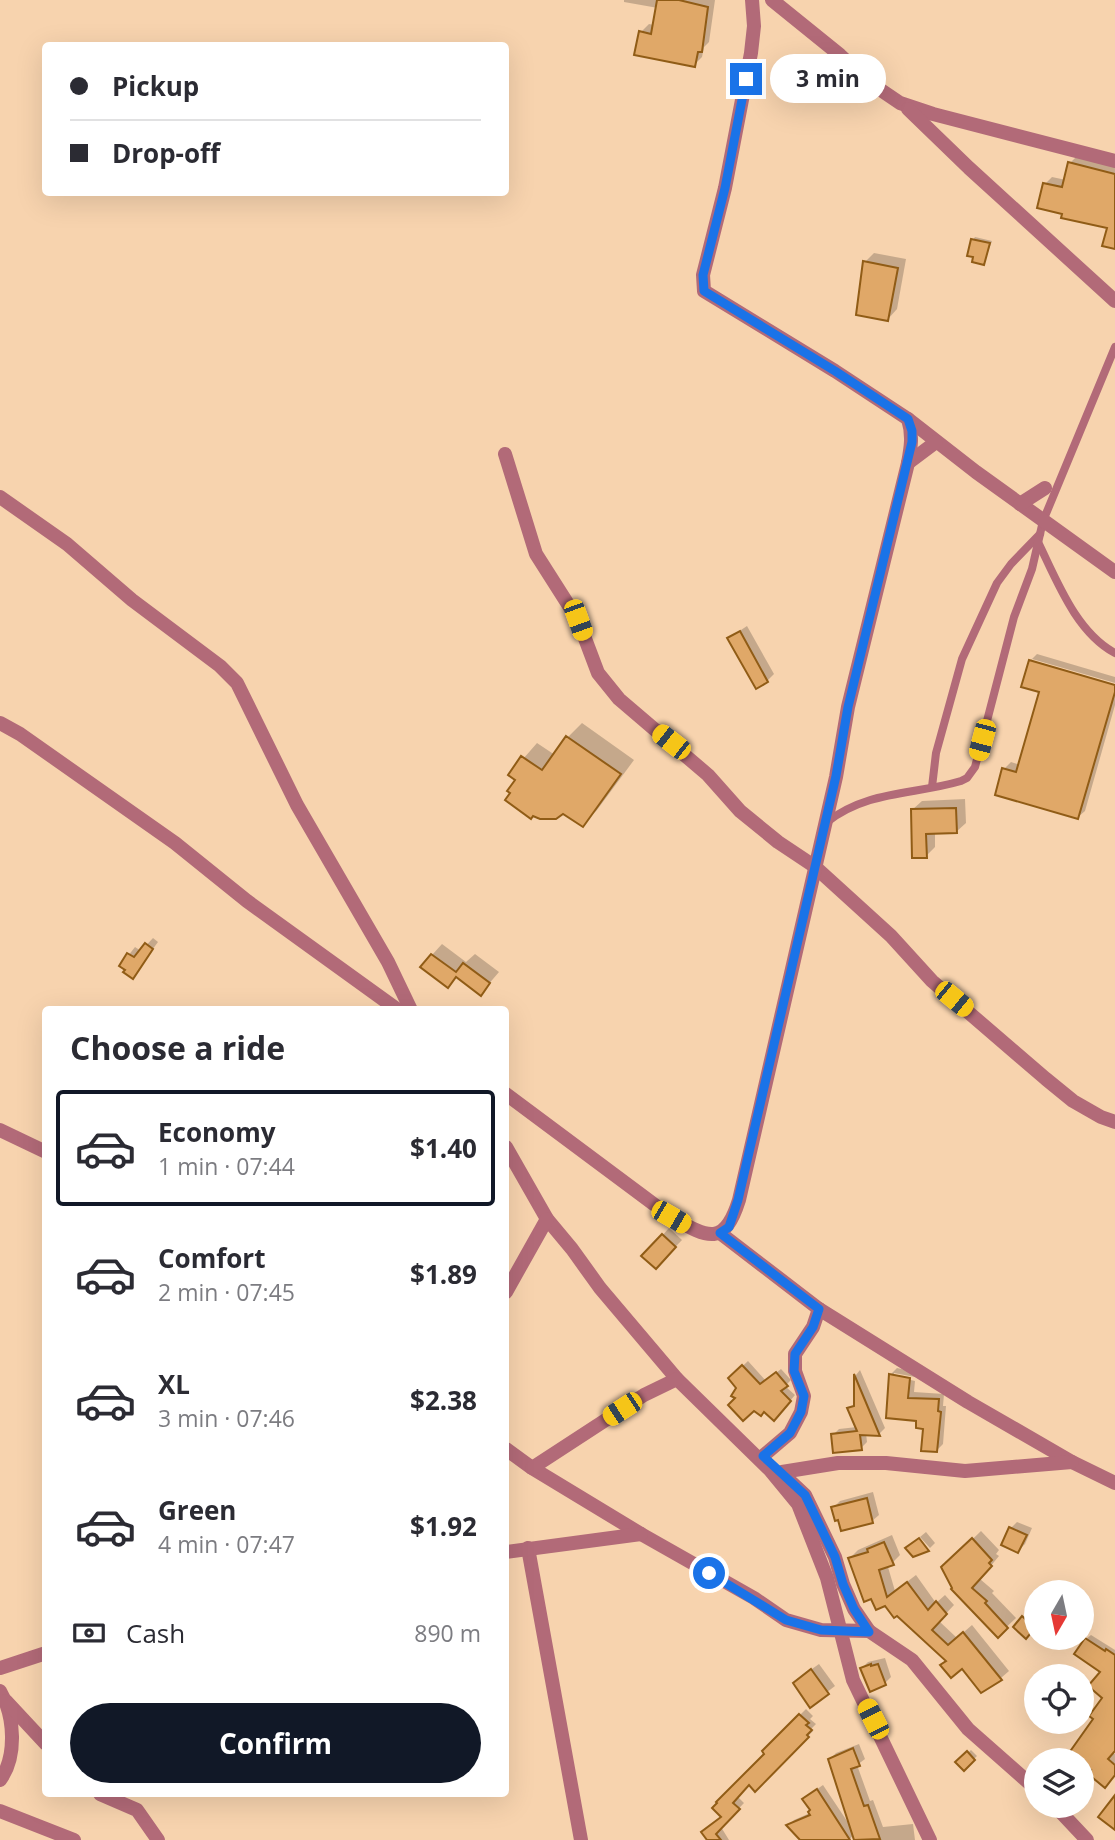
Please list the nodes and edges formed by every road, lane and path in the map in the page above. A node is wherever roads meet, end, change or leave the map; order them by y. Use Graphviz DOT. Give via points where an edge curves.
graph roads {
  1 [pos="752,0"];
  2 [pos="772,0"];
  3 [pos="904,104"];
  4 [pos="1115,161"];
  5 [pos="1115,301"];
  6 [pos="1115,347"];
  7 [pos="908,419"];
  8 [pos="936,442"];
  9 [pos="505,454"];
  10 [pos="908,463"];
  11 [pos="1045,488"];
  12 [pos="0,497"];
  13 [pos="1020,504"];
  14 [pos="1040,533"];
  15 [pos="1115,572"];
  16 [pos="1115,653"];
  17 [pos="0,723"];
  18 [pos="932,788"];
  19 [pos="825,824"];
  20 [pos="814,866"];
  21 [pos="392,1006"];
  22 [pos="409,1006"];
  23 [pos="509,1096"];
  24 [pos="1115,1122"];
  25 [pos="0,1130"];
  26 [pos="42,1150"];
  27 [pos="509,1152"];
  28 [pos="547,1219"];
  29 [pos="720,1233"];
  30 [pos="509,1287"];
  31 [pos="819,1309"];
  32 [pos="677,1379"];
  33 [pos="737,1437"];
  34 [pos="509,1451"];
  35 [pos="763,1456"];
  36 [pos="1072,1462"];
  37 [pos="532,1468"];
  38 [pos="782,1472"];
  39 [pos="1115,1483"];
  40 [pos="640,1534"];
  41 [pos="528,1548"];
  42 [pos="509,1551"];
  43 [pos="841,1631"];
  44 [pos="869,1632"];
  45 [pos="42,1654"];
  46 [pos="0,1668"];
  47 [pos="3,1696"];
  48 [pos="42,1740"];
  49 [pos="1024,1778"];
  50 [pos="0,1780"];
  51 [pos="107,1797"];
  52 [pos="0,1811"];
  53 [pos="1066,1818"];
  54 [pos="74,1840"];
  55 [pos="158,1840"];
  56 [pos="581,1840"];
  57 [pos="930,1840"];
  58 [pos="1087,1840"];
  1 -- 7 [label="street" via="751,53 703,275 704,291"];
  2 -- 3 [label="street" via="869,82"];
  3 -- 4 [label="street"];
  3 -- 5 [label="street"];
  6 -- 14 [label="lane"];
  7 -- 8 [label="street"];
  7 -- 10 [label="street" via="912,442"];
  8 -- 10 [label="street"];
  8 -- 13 [label="street"];
  9 -- 20 [label="street" via="536,554 578,620 598,673 619,699 708,775 740,811"];
  10 -- 19 [label="street" via="848,707"];
  11 -- 13 [label="street"];
  12 -- 22 [label="street" via="67,544 237,683 297,805"];
  13 -- 14 [label="street"];
  14 -- 15 [label="street"];
  14 -- 16 [label="lane" via="1057,579 1086,630"];
  14 -- 18 [label="lane" via="997,583 962,659 936,753"];
  14 -- 18 [label="lane" via="975,767 961,781"];
  17 -- 21 [label="street" via="175,843"];
  18 -- 19 [label="lane" via="854,804"];
  19 -- 20 [label="street"];
  20 -- 24 [label="street" via="891,936 932,981 1046,1079 1073,1101"];
  20 -- 29 [label="street" via="738,1200 729,1227"];
  23 -- 29 [label="street" via="671,1217 697,1231"];
  25 -- 26 [label="street"];
  27 -- 28 [label="street"];
  28 -- 30 [label="street"];
  28 -- 32 [label="street"];
  29 -- 31 [label="street"];
  31 -- 35 [label="street" via="795,1354 794,1371 804,1396 801,1412 790,1433"];
  31 -- 36 [label="street"];
  32 -- 33 [label="street"];
  32 -- 37 [label="street" via="644,1395"];
  33 -- 35 [label="street"];
  33 -- 43 [label="street" via="798,1504 827,1578"];
  34 -- 37 [label="street"];
  35 -- 38 [label="street"];
  36 -- 38 [label="street" via="965,1471 838,1463"];
  36 -- 39 [label="street"];
  37 -- 40 [label="street"];
  38 -- 44 [label="street" via="805,1495 854,1609"];
  40 -- 41 [label="street"];
  40 -- 43 [label="street" via="786,1620"];
  41 -- 42 [label="street"];
  41 -- 56 [label="street"];
  43 -- 44 [label="street"];
  43 -- 57 [label="street" via="853,1680"];
  44 -- 49 [label="street" via="912,1660 968,1729"];
  45 -- 46 [label="street"];
  47 -- 48 [label="street"];
  47 -- 50 [label="street" via="12,1750"];
  51 -- 55 [label="street" via="137,1810"];
  52 -- 54 [label="street"];
  53 -- 58 [label="street"];
}
